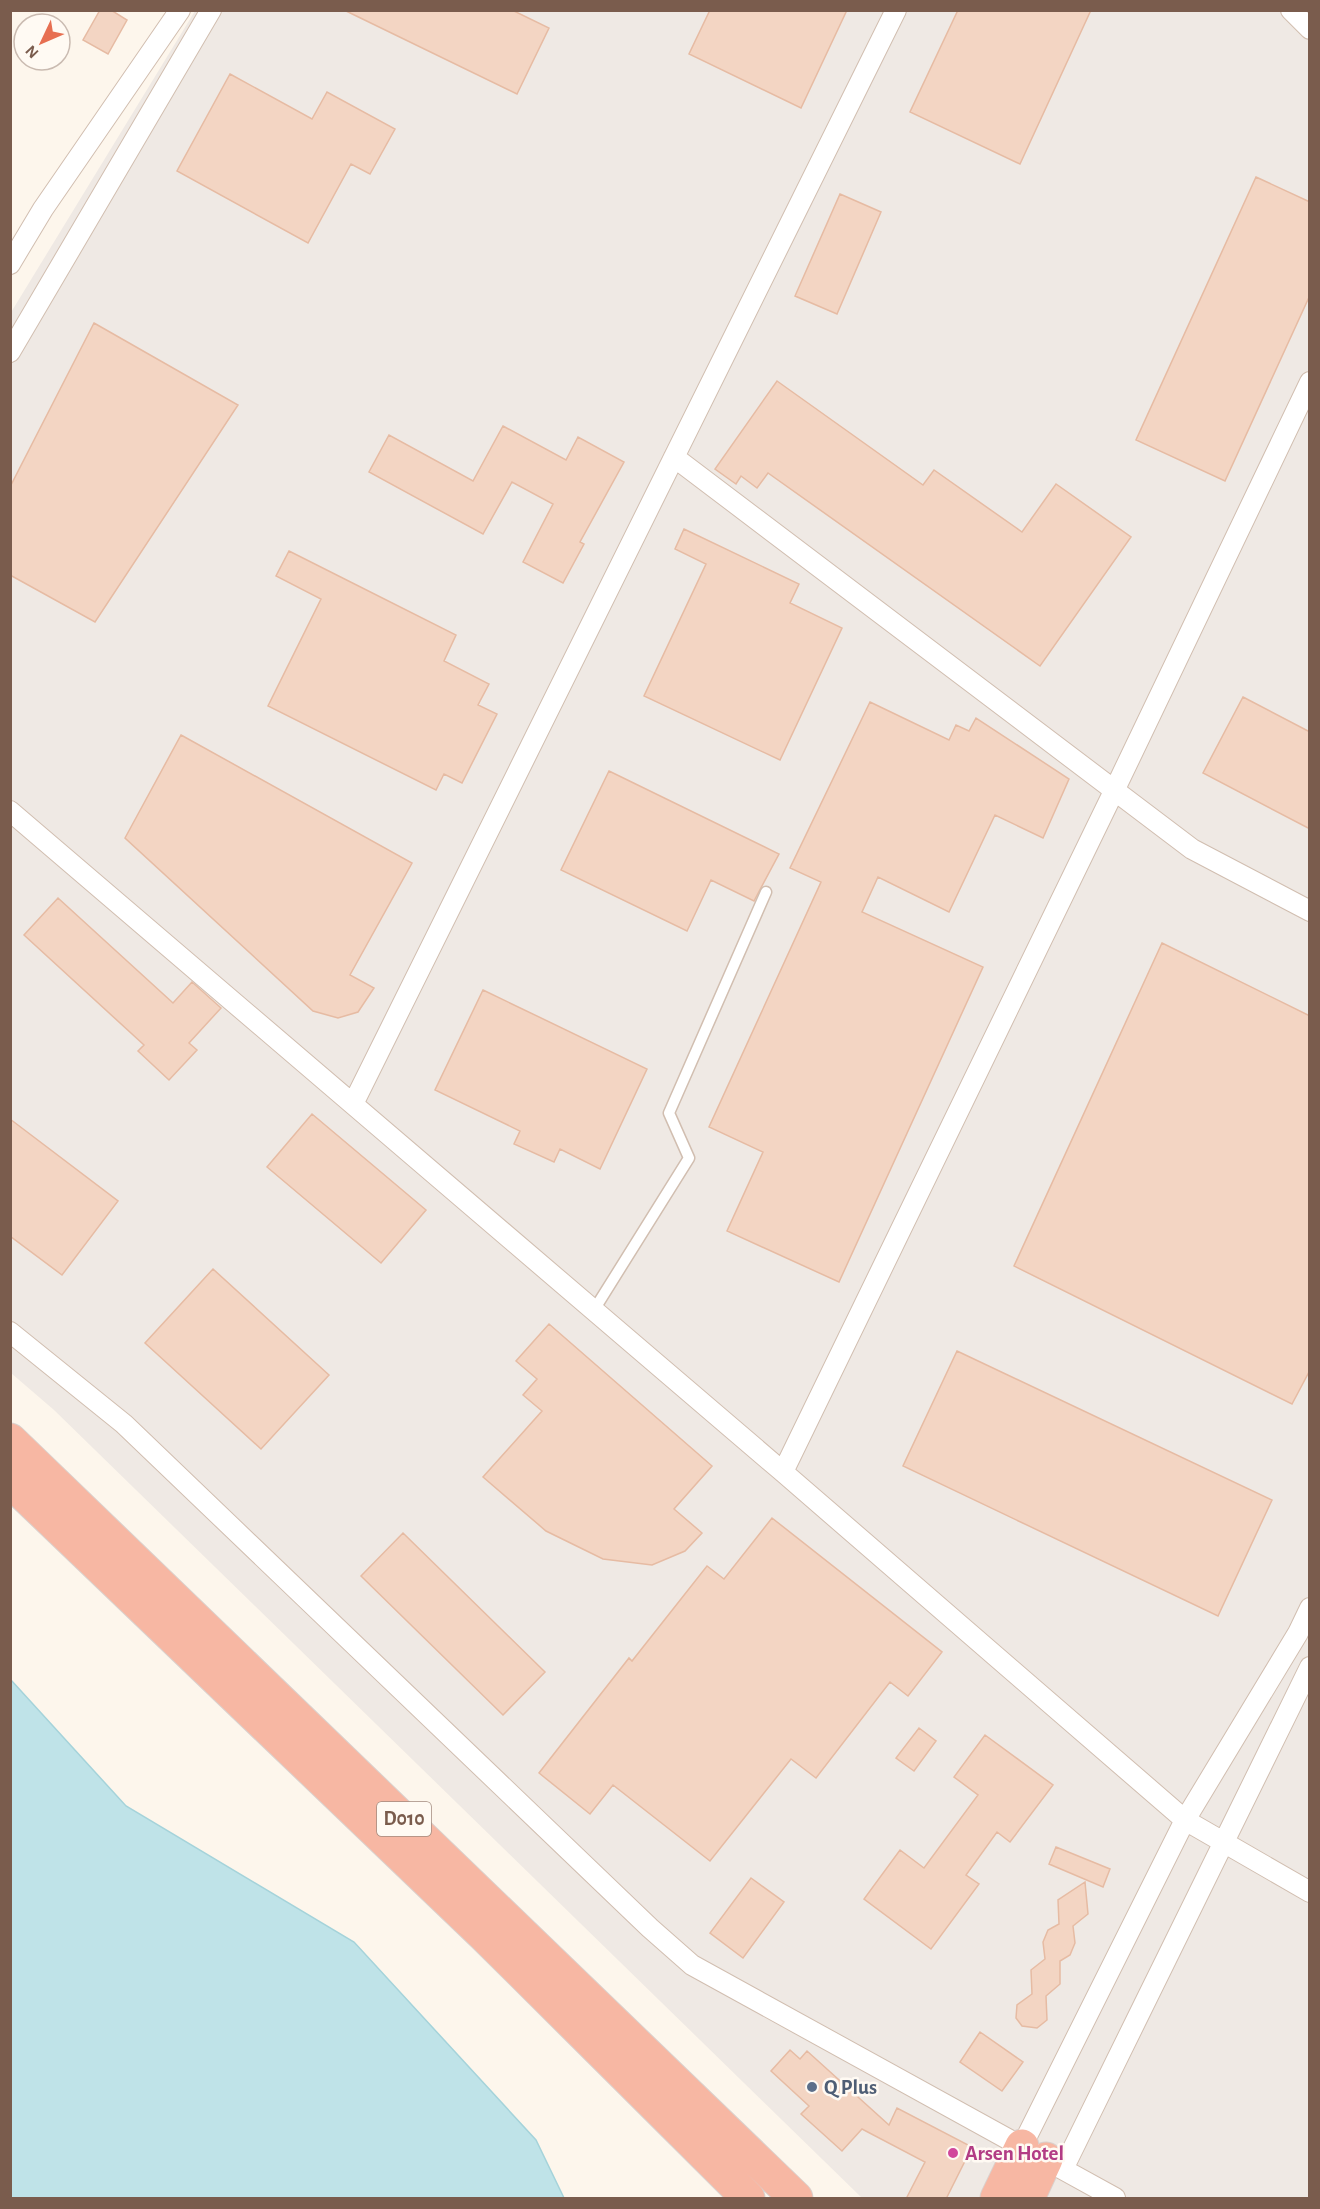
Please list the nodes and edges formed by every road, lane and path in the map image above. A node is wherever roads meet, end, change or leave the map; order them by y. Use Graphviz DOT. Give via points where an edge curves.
graph roads {
  1 [pos="180,10"];
  2 [pos="211,10"];
  3 [pos="896,10"];
  4 [pos="1292,10"];
  5 [pos="1310,29"];
  6 [pos="10,264"];
  7 [pos="10,352"];
  8 [pos="1310,382"];
  9 [pos="674,458"];
  10 [pos="1115,789"];
  11 [pos="10,811"];
  12 [pos="766,892"];
  13 [pos="1310,911"];
  14 [pos="353,1104"];
  15 [pos="594,1310"];
  16 [pos="10,1332"];
  17 [pos="10,1440"];
  18 [pos="783,1472"];
  19 [pos="10,1481"];
  20 [pos="1310,1608"];
  21 [pos="1310,1667"];
  22 [pos="1185,1820"];
  23 [pos="1222,1842"];
  24 [pos="1310,1892"];
  25 [pos="617,2025"];
  26 [pos="1042,2157"];
  27 [pos="748,2199"];
  28 [pos="796,2199"];
  29 [pos="822,2199"];
  30 [pos="997,2199"];
  31 [pos="1015,2199"];
  32 [pos="1028,2199"];
  33 [pos="1051,2199"];
  34 [pos="1115,2199"];
  1 -- 6 [label="street" via="43,209"];
  2 -- 7 [label="street"];
  3 -- 9 [label="street"];
  4 -- 5 [label="street"];
  8 -- 10 [label="street"];
  9 -- 10 [label="street"];
  9 -- 14 [label="street"];
  10 -- 13 [label="street" via="1192,849"];
  10 -- 18 [label="street"];
  11 -- 14 [label="street"];
  12 -- 15 [label="lane" via="669,1113 689,1158"];
  14 -- 15 [label="street"];
  15 -- 18 [label="street"];
  16 -- 26 [label="street" via="124,1424 692,1965"];
  17 -- 25 [label="highway, D010"];
  18 -- 22 [label="street"];
  19 -- 27 [label="highway, D010" via="485,1935"];
  20 -- 22 [label="street"];
  21 -- 23 [label="street"];
  22 -- 23 [label="street"];
  22 -- 26 [label="street"];
  23 -- 24 [label="street"];
  23 -- 26 [label="street"];
  25 -- 28 [label="highway, D010"];
  25 -- 29 [label="highway" via="736,2113"];
  26 -- 30 [label="highway"];
  26 -- 31 [label="highway"];
  26 -- 32 [label="highway"];
  26 -- 33 [label="highway"];
  26 -- 34 [label="street"];
}
